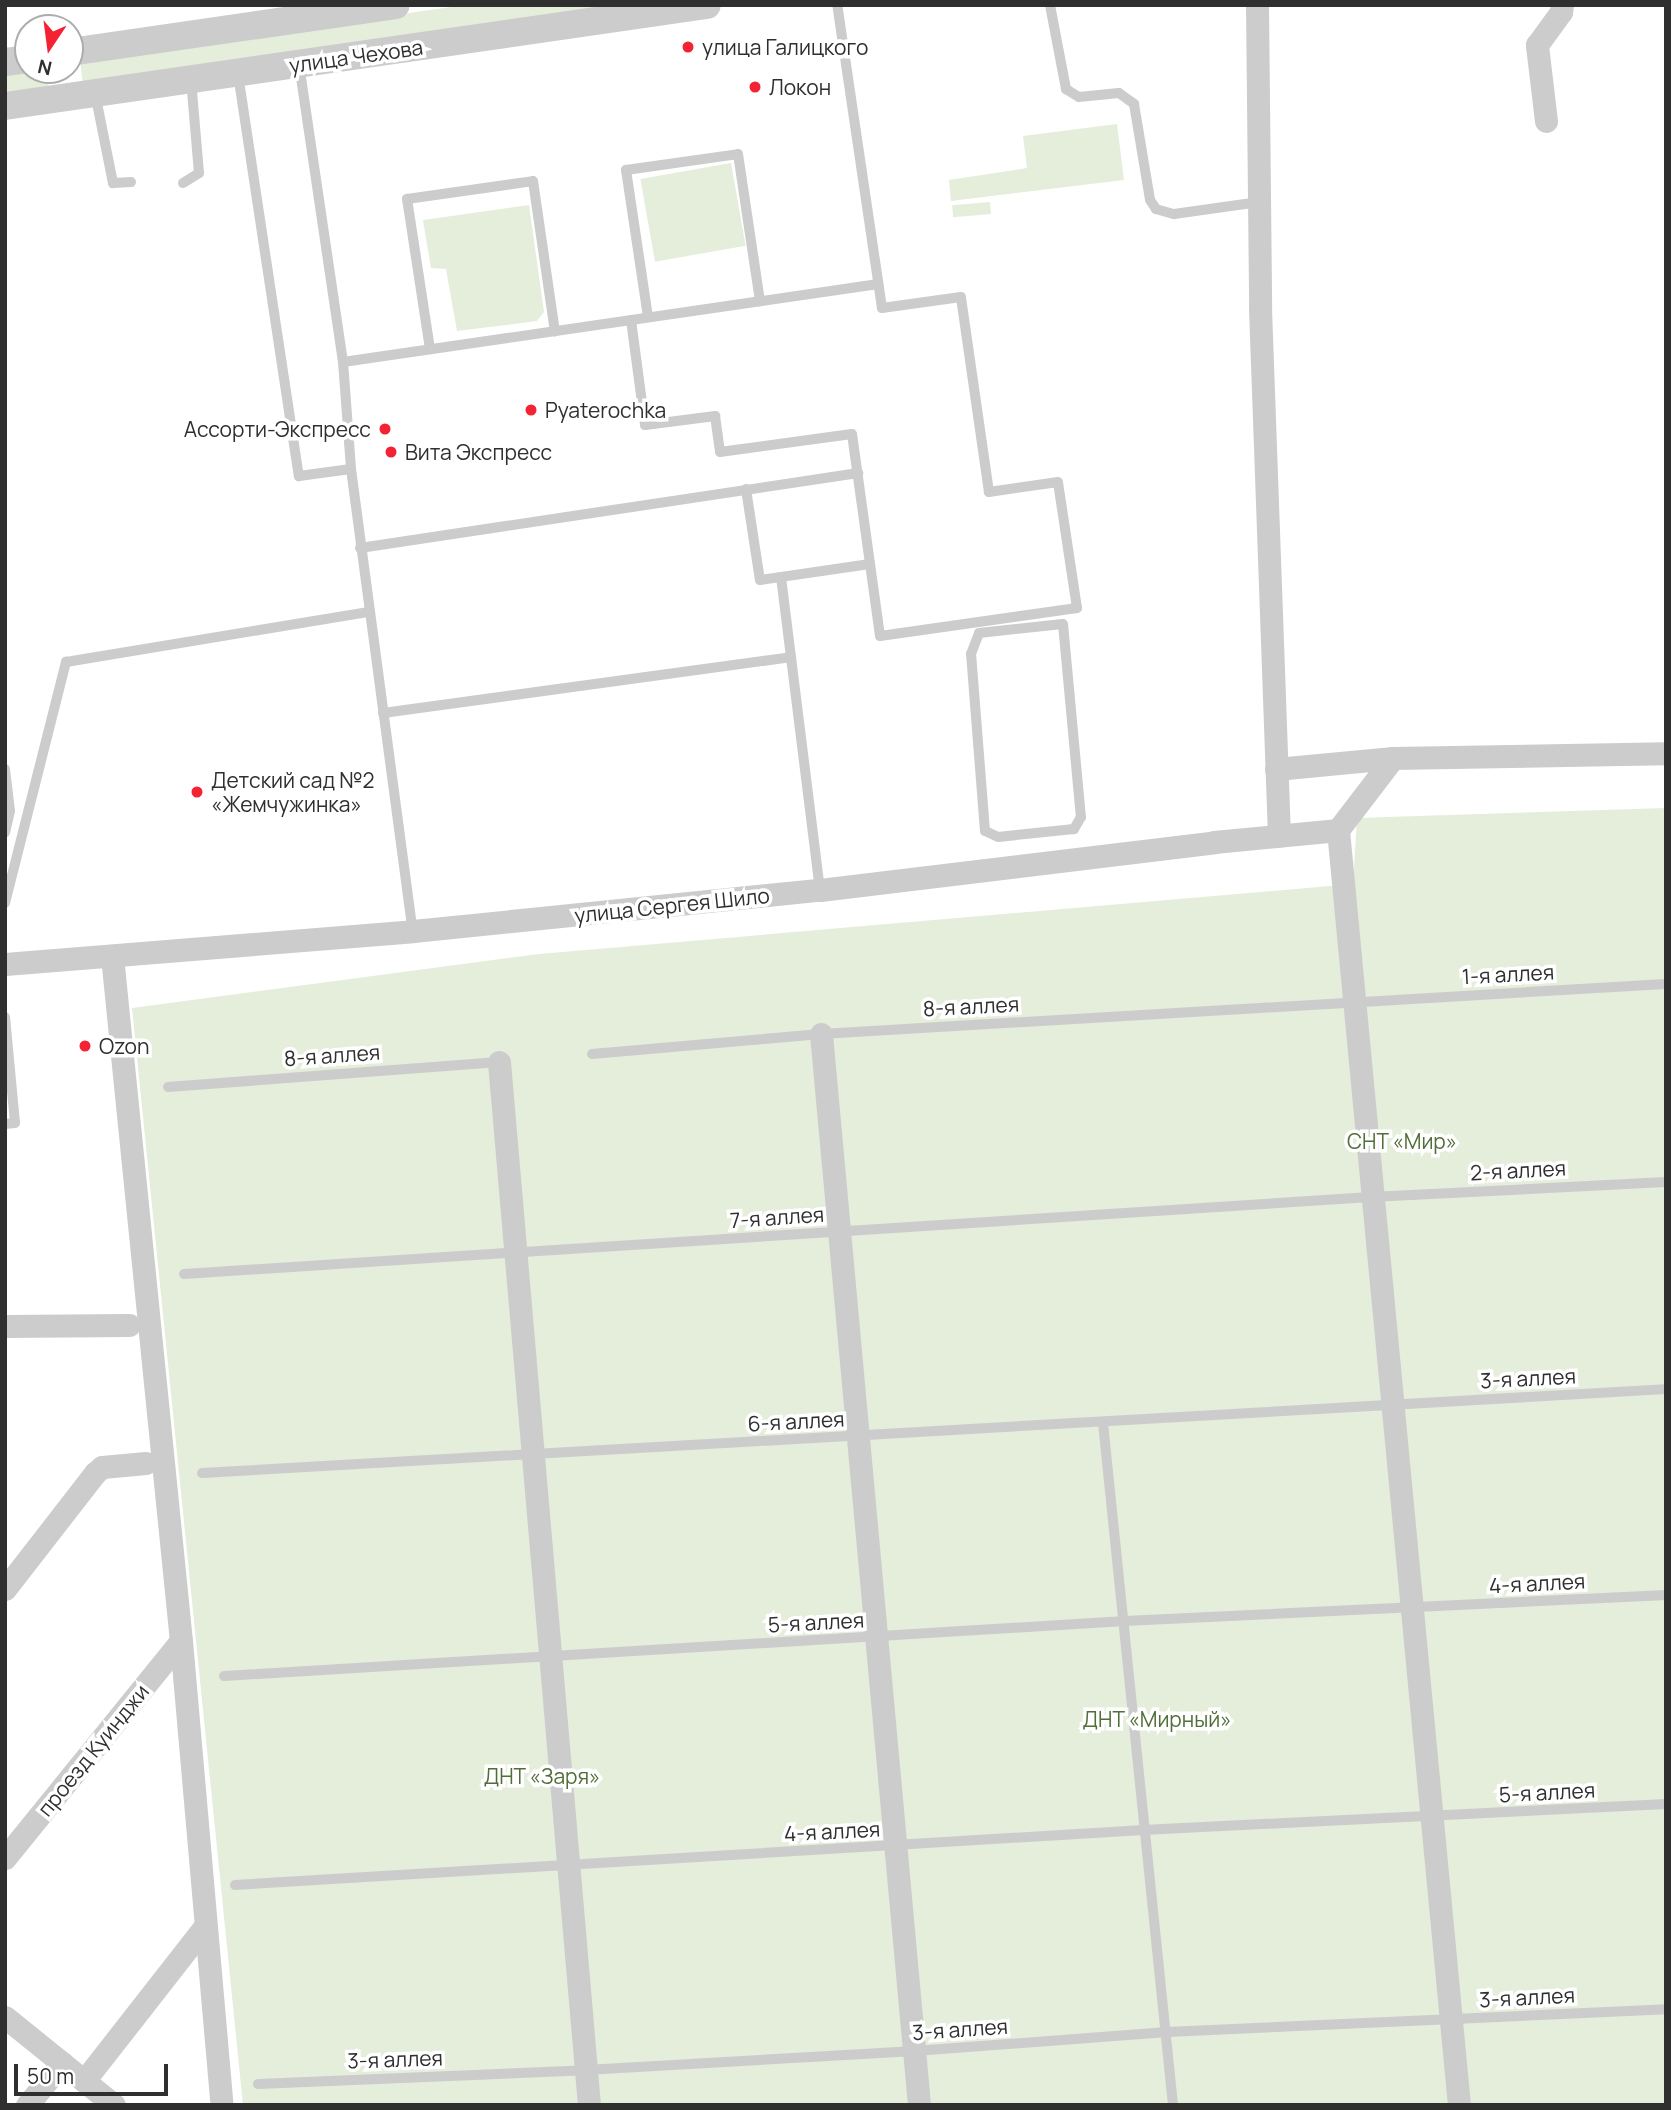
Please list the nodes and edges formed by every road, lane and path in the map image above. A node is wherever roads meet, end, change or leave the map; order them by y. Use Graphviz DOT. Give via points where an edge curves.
graph roads {
  1 [pos="396,5"];
  2 [pos="707,5"];
  3 [pos="837,5"];
  4 [pos="1050,5"];
  5 [pos="1257,5"];
  6 [pos="1562,5"];
  7 [pos="364,8"];
  8 [pos="613,12"];
  9 [pos="283,13"];
  10 [pos="84,49"];
  11 [pos="299,64"];
  12 [pos="238,72"];
  13 [pos="191,79"];
  14 [pos="76,87"];
  15 [pos="5,106"];
  16 [pos="1546,121"];
  17 [pos="131,182"];
  18 [pos="183,183"];
  19 [pos="1259,202"];
  20 [pos="878,284"];
  21 [pos="760,301"];
  22 [pos="648,317"];
  23 [pos="631,320"];
  24 [pos="555,331"];
  25 [pos="430,349"];
  26 [pos="343,362"];
  27 [pos="351,469"];
  28 [pos="858,473"];
  29 [pos="746,489"];
  30 [pos="360,548"];
  31 [pos="870,564"];
  32 [pos="781,577"];
  33 [pos="1062,610"];
  34 [pos="369,612"];
  35 [pos="1063,624"];
  36 [pos="791,657"];
  37 [pos="383,713"];
  38 [pos="1666,753"];
  39 [pos="1393,758"];
  40 [pos="5,769"];
  41 [pos="1276,769"];
  42 [pos="1338,830"];
  43 [pos="5,832"];
  44 [pos="1279,836"];
  45 [pos="820,890"];
  46 [pos="5,903"];
  47 [pos="413,931"];
  48 [pos="112,956"];
  49 [pos="5,964"];
  50 [pos="1666,984"];
  51 [pos="1353,1002"];
  52 [pos="5,1017"];
  53 [pos="821,1034"];
  54 [pos="592,1054"];
  55 [pos="499,1062"];
  56 [pos="168,1087"];
  57 [pos="5,1124"];
  58 [pos="1666,1182"];
  59 [pos="1371,1196"];
  60 [pos="839,1232"];
  61 [pos="515,1254"];
  62 [pos="184,1274"];
  63 [pos="129,1325"];
  64 [pos="5,1326"];
  65 [pos="1666,1389"];
  66 [pos="1392,1405"];
  67 [pos="1102,1423"];
  68 [pos="858,1436"];
  69 [pos="533,1455"];
  70 [pos="146,1462"];
  71 [pos="202,1472"];
  72 [pos="5,1589"];
  73 [pos="1666,1595"];
  74 [pos="1411,1609"];
  75 [pos="1125,1621"];
  76 [pos="876,1638"];
  77 [pos="181,1641"];
  78 [pos="550,1655"];
  79 [pos="224,1676"];
  80 [pos="1666,1804"];
  81 [pos="1431,1817"];
  82 [pos="1143,1830"];
  83 [pos="895,1847"];
  84 [pos="5,1858"];
  85 [pos="568,1865"];
  86 [pos="235,1885"];
  87 [pos="205,1926"];
  88 [pos="1666,2009"];
  89 [pos="5,2017"];
  90 [pos="1451,2021"];
  91 [pos="1167,2032"];
  92 [pos="915,2052"];
  93 [pos="62,2063"];
  94 [pos="586,2070"];
  95 [pos="84,2081"];
  96 [pos="258,2084"];
  97 [pos="27,2105"];
  98 [pos="114,2105"];
  99 [pos="222,2105"];
  100 [pos="589,2105"];
  101 [pos="919,2105"];
  102 [pos="1173,2105"];
  103 [pos="1459,2105"];
  1 -- 7 [label="street"];
  2 -- 8 [label="street, улица Чехова"];
  3 -- 20 [label="lane"];
  4 -- 19 [label="lane" via="1066,89 1079,97 1119,93 1134,104 1150,200 1156,209 1174,214"];
  5 -- 19 [label="street"];
  6 -- 16 [label="street" via="1536,45"];
  7 -- 9 [label="street"];
  8 -- 11 [label="street, улица Чехова"];
  9 -- 10 [label="street"];
  11 -- 12 [label="street, улица Чехова"];
  11 -- 26 [label="lane"];
  12 -- 13 [label="street, улица Чехова"];
  12 -- 27 [label="lane" via="299,476"];
  13 -- 14 [label="street, улица Чехова"];
  13 -- 18 [label="lane" via="199,173"];
  14 -- 15 [label="street, улица Чехова"];
  14 -- 17 [label="lane" via="113,183"];
  19 -- 41 [label="street"];
  20 -- 21 [label="lane"];
  20 -- 33 [label="lane" via="882,308 961,297 989,492 1058,482 1077,608"];
  21 -- 22 [label="lane"];
  21 -- 22 [label="lane" via="738,154 626,170"];
  22 -- 23 [label="lane"];
  23 -- 24 [label="lane"];
  23 -- 28 [label="lane" via="645,425 715,416 720,452 852,434"];
  24 -- 25 [label="lane"];
  24 -- 25 [label="lane" via="533,181 407,199"];
  25 -- 26 [label="lane"];
  26 -- 27 [label="lane"];
  27 -- 30 [label="lane"];
  28 -- 29 [label="lane"];
  28 -- 31 [label="lane"];
  29 -- 30 [label="lane"];
  29 -- 32 [label="lane" via="760,580"];
  30 -- 34 [label="lane"];
  31 -- 32 [label="lane"];
  31 -- 33 [label="lane" via="880,636"];
  32 -- 36 [label="lane"];
  33 -- 35 [label="lane"];
  34 -- 37 [label="lane"];
  34 -- 46 [label="lane" via="66,662"];
  35 -- 35 [label="lane" via="1082,817 1074,829 998,837 985,831 971,654 979,634"];
  36 -- 37 [label="lane"];
  36 -- 45 [label="lane"];
  37 -- 47 [label="lane"];
  38 -- 39 [label="street"];
  39 -- 41 [label="street"];
  39 -- 42 [label="street"];
  40 -- 43 [label="lane" via="10,811"];
  41 -- 44 [label="street"];
  42 -- 44 [label="street, улица Сергея Шило"];
  42 -- 51 [label="street"];
  44 -- 45 [label="street, улица Сергея Шило"];
  45 -- 47 [label="street, улица Сергея Шило"];
  47 -- 48 [label="street, улица Сергея Шило"];
  48 -- 49 [label="street, улица Сергея Шило"];
  48 -- 77 [label="street"];
  50 -- 51 [label="lane, 1-я аллея"];
  51 -- 53 [label="lane, 8-я аллея"];
  51 -- 59 [label="street"];
  52 -- 57 [label="lane" via="15,1123"];
  53 -- 54 [label="lane, 8-я аллея"];
  53 -- 60 [label="street"];
  55 -- 56 [label="lane, 8-я аллея"];
  55 -- 61 [label="street"];
  58 -- 59 [label="lane, 2-я аллея"];
  59 -- 60 [label="lane, 7-я аллея"];
  59 -- 66 [label="street"];
  60 -- 61 [label="lane, 7-я аллея"];
  60 -- 68 [label="street"];
  61 -- 62 [label="lane, 7-я аллея"];
  61 -- 69 [label="street"];
  63 -- 64 [label="street"];
  65 -- 66 [label="lane, 3-я аллея"];
  66 -- 67 [label="lane, 6-я аллея"];
  66 -- 74 [label="street"];
  67 -- 68 [label="lane, 6-я аллея"];
  67 -- 75 [label="lane"];
  68 -- 69 [label="lane, 6-я аллея"];
  68 -- 76 [label="street"];
  69 -- 71 [label="lane, 6-я аллея"];
  69 -- 78 [label="street"];
  70 -- 72 [label="street" via="102,1467 95,1473"];
  73 -- 74 [label="lane, 4-я аллея"];
  74 -- 75 [label="lane, 5-я аллея"];
  74 -- 81 [label="street"];
  75 -- 76 [label="lane, 5-я аллея"];
  75 -- 82 [label="lane"];
  76 -- 78 [label="lane, 5-я аллея"];
  76 -- 83 [label="street"];
  77 -- 84 [label="street, проезд Куинджи"];
  77 -- 87 [label="street"];
  78 -- 79 [label="lane, 5-я аллея"];
  78 -- 85 [label="street"];
  80 -- 81 [label="lane, 5-я аллея"];
  81 -- 82 [label="lane, 4-я аллея"];
  81 -- 90 [label="street"];
  82 -- 83 [label="lane, 4-я аллея"];
  82 -- 91 [label="lane"];
  83 -- 85 [label="lane, 4-я аллея"];
  83 -- 92 [label="street"];
  85 -- 86 [label="lane, 4-я аллея"];
  85 -- 94 [label="street"];
  87 -- 95 [label="street"];
  87 -- 99 [label="street"];
  88 -- 90 [label="lane, 3-я аллея"];
  89 -- 93 [label="street"];
  90 -- 91 [label="lane, 3-я аллея"];
  90 -- 103 [label="street"];
  91 -- 92 [label="lane, 3-я аллея"];
  91 -- 102 [label="lane"];
  92 -- 94 [label="lane, 3-я аллея"];
  92 -- 101 [label="street"];
  93 -- 95 [label="street"];
  93 -- 97 [label="street"];
  94 -- 96 [label="lane, 3-я аллея"];
  94 -- 100 [label="street"];
  95 -- 98 [label="street"];
}
